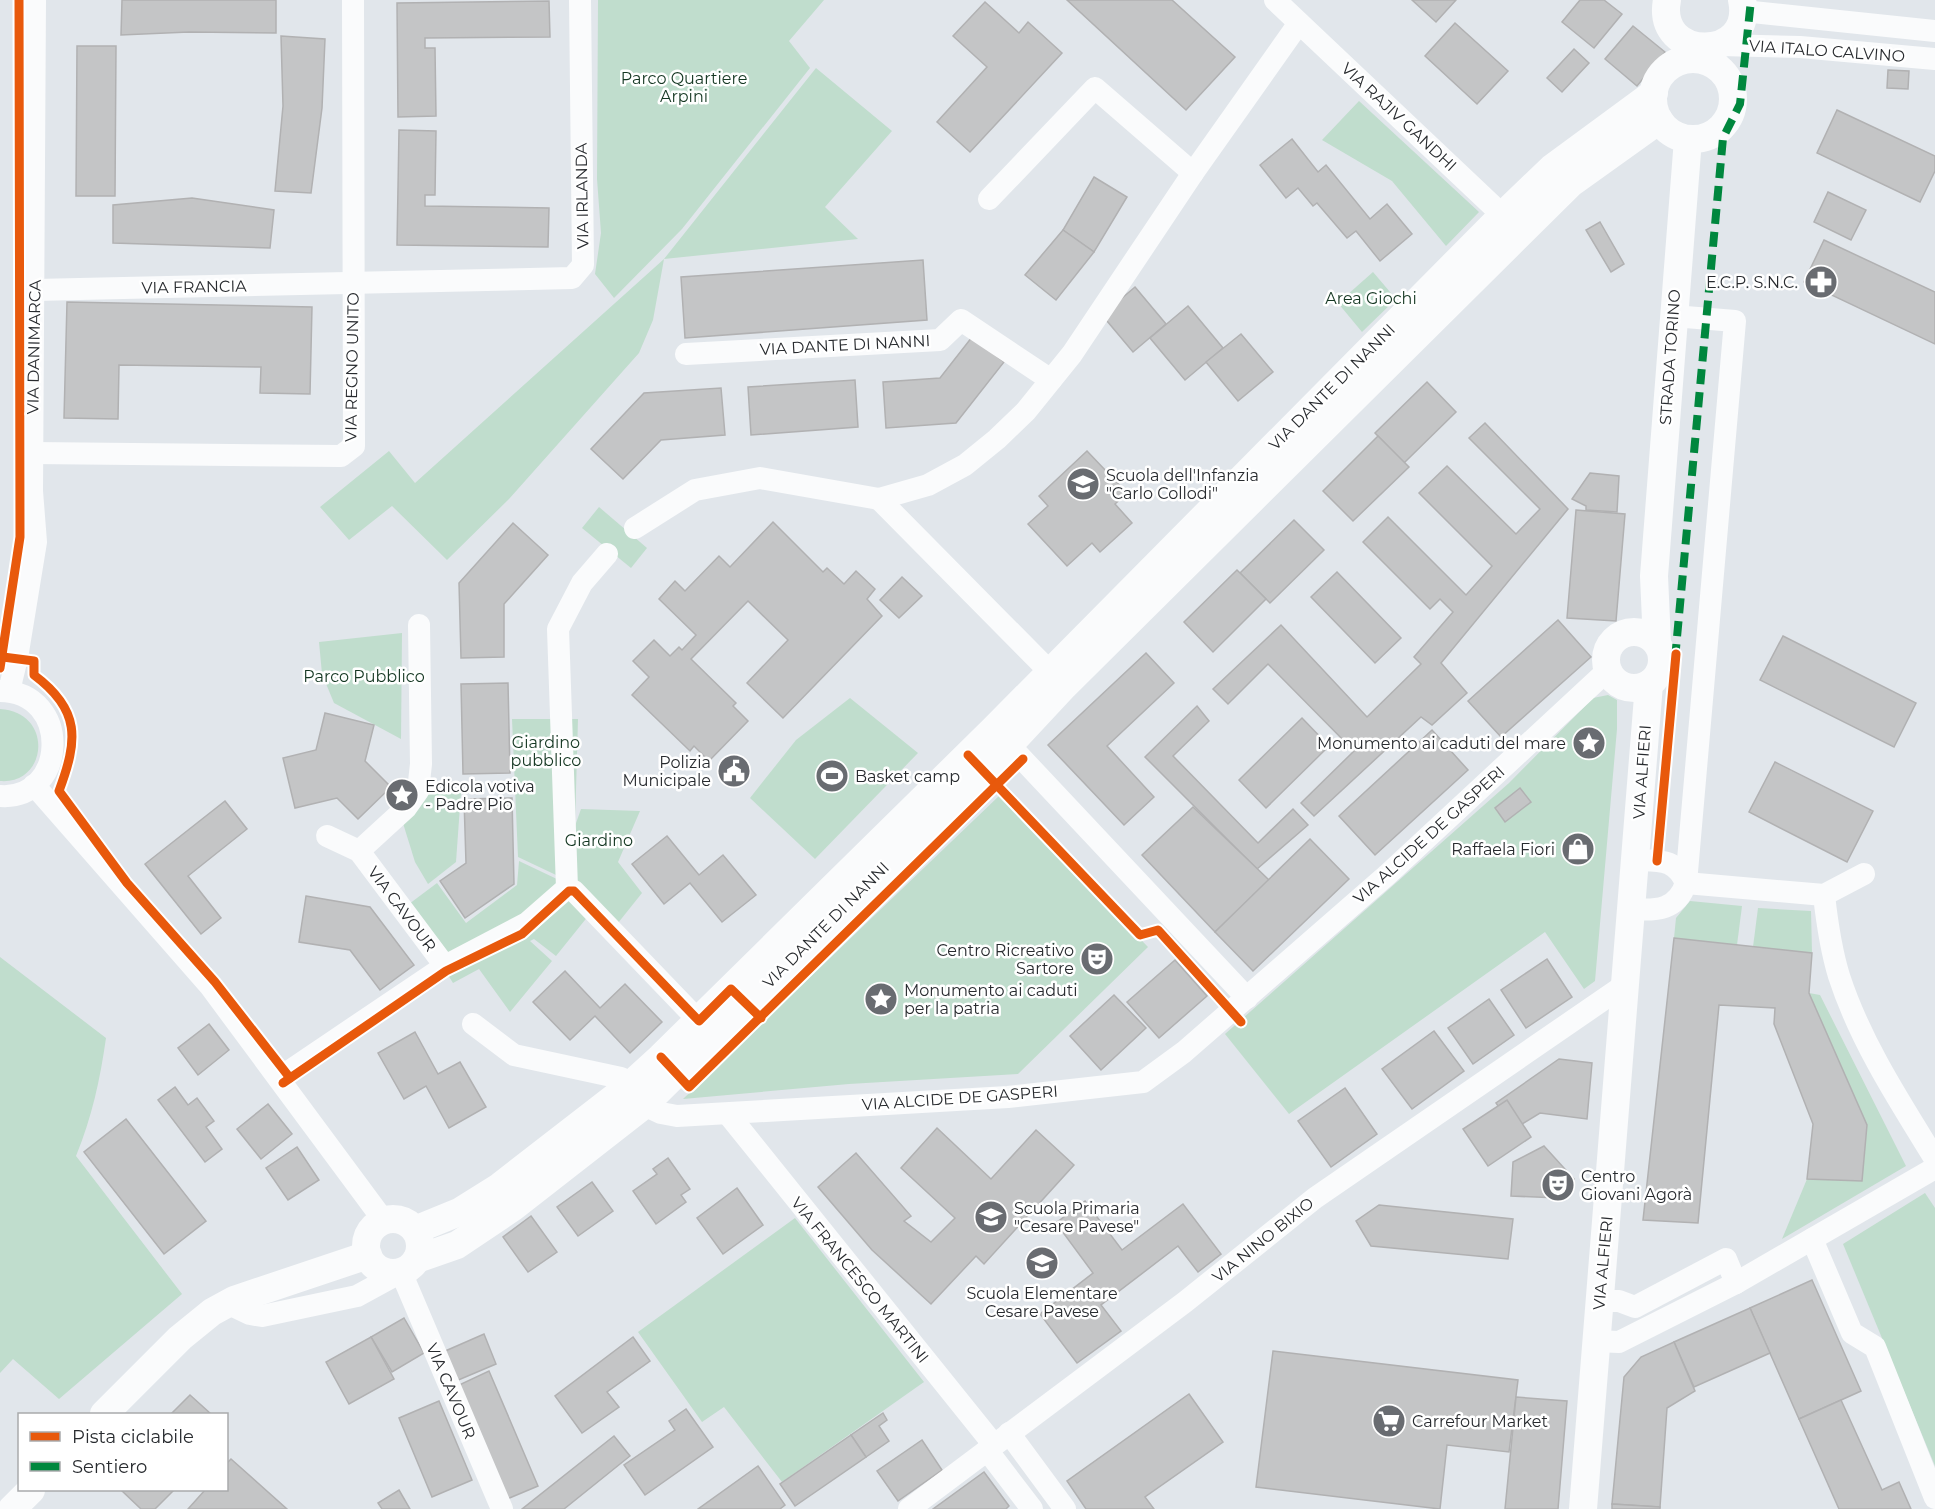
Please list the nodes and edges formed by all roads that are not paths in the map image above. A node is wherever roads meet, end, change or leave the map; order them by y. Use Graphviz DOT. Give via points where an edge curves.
graph roads {
  1 [pos="35,0"];
  2 [pos="353,0"];
  3 [pos="580,0"];
  4 [pos="1275,0"];
  5 [pos="1667,0"];
  6 [pos="1743,5"];
  7 [pos="1299,23"];
  8 [pos="1935,31"];
  9 [pos="1682,51"];
  10 [pos="1718,56"];
  11 [pos="1935,59"];
  12 [pos="1654,93"];
  13 [pos="1659,120"];
  14 [pos="1688,139"];
  15 [pos="1193,173"];
  16 [pos="989,199"];
  17 [pos="1512,224"];
  18 [pos="354,283"];
  19 [pos="35,290"];
  20 [pos="1673,316"];
  21 [pos="686,354"];
  22 [pos="1051,380"];
  23 [pos="33,453"];
  24 [pos="879,499"];
  25 [pos="635,528"];
  26 [pos="607,555"];
  27 [pos="1654,576"];
  28 [pos="419,625"];
  29 [pos="1628,633"];
  30 [pos="1657,644"];
  31 [pos="1608,670"];
  32 [pos="1057,678"];
  33 [pos="1649,684"];
  34 [pos="5,691"];
  35 [pos="1002,737"];
  36 [pos="34,785"];
  37 [pos="0,796"];
  38 [pos="327,836"];
  39 [pos="360,851"];
  40 [pos="1635,860"];
  41 [pos="1864,874"];
  42 [pos="1686,883"];
  43 [pos="574,891"];
  44 [pos="1824,895"];
  45 [pos="1632,909"];
  46 [pos="445,966"];
  47 [pos="1626,984"];
  48 [pos="1247,998"];
  49 [pos="699,1021"];
  50 [pos="473,1024"];
  51 [pos="279,1078"];
  52 [pos="636,1096"];
  53 [pos="728,1114"];
  54 [pos="1935,1159"];
  55 [pos="1935,1168"];
  56 [pos="415,1230"];
  57 [pos="374,1237"];
  58 [pos="1812,1239"];
  59 [pos="409,1265"];
  60 [pos="1736,1283"];
  61 [pos="1600,1301"];
  62 [pos="227,1303"];
  63 [pos="1635,1307"];
  64 [pos="1636,1331"];
  65 [pos="180,1338"];
  66 [pos="1596,1341"];
  67 [pos="105,1413"];
  68 [pos="997,1443"];
  69 [pos="30,1491"];
  70 [pos="1935,1498"];
  71 [pos="12,1509"];
  72 [pos="502,1509"];
  73 [pos="909,1509"];
  74 [pos="1032,1509"];
  75 [pos="1065,1509"];
  76 [pos="1583,1509"];
  1 -- 19 [label="street, VIA DANIMARCA"];
  2 -- 18 [label="street, VIA REGNO UNITO"];
  3 -- 18 [label="street, VIA IRLANDA" via="584,265 572,278"];
  4 -- 7 [label="street, VIA RAJIV GANDHI"];
  5 -- 9 [label="street" via="1668,22"];
  6 -- 8 [label="street, VIA ITALO CALVINO"];
  6 -- 10 [label="street" via="1735,33"];
  7 -- 15 [label="street"];
  7 -- 17 [label="street, VIA RAJIV GANDHI"];
  9 -- 10 [label="street" via="1698,47"];
  9 -- 12 [label="street" via="1664,72"];
  10 -- 11 [label="street, VIA ITALO CALVINO" via="1800,47"];
  10 -- 14 [label="street" via="1732,87 1732,109 1719,130"];
  12 -- 13 [label="street"];
  12 -- 17 [label="street, VIA DANTE DI NANNI" via="1552,168"];
  13 -- 14 [label="street" via="1673,134"];
  13 -- 17 [label="street, VIA DANTE DI NANNI"];
  14 -- 20 [label="street, STRADA TORINO"];
  15 -- 16 [label="street" via="1095,88"];
  15 -- 22 [label="street"];
  17 -- 32 [label="street, VIA DANTE DI NANNI"];
  18 -- 19 [label="street, VIA FRANCIA"];
  18 -- 23 [label="street, VIA REGNO UNITO" via="354,446 341,456"];
  19 -- 23 [label="street, VIA DANIMARCA"];
  20 -- 27 [label="street, STRADA TORINO"];
  20 -- 42 [label="street" via="1736,321"];
  21 -- 22 [label="street, VIA DANTE DI NANNI" via="940,340 961,320"];
  22 -- 24 [label="street" via="1026,411 965,465 928,485"];
  23 -- 34 [label="street, VIA DANIMARCA" via="36,542 17,658"];
  24 -- 25 [label="street" via="760,478 695,490"];
  24 -- 32 [label="street"];
  26 -- 46 [label="street, VIA CAVOUR" via="582,584 558,628 567,888 527,923"];
  27 -- 29 [label="street, STRADA TORINO"];
  27 -- 30 [label="street, STRADA TORINO"];
  28 -- 39 [label="street, VIA CAVOUR" via="418,791 406,808"];
  29 -- 30 [label="street" via="1647,635"];
  29 -- 31 [label="street" via="1610,647"];
  30 -- 33 [label="street" via="1662,665"];
  31 -- 33 [label="street" via="1623,686 1637,688"];
  31 -- 48 [label="street, VIA ALCIDE DE GASPERI" via="1387,875"];
  32 -- 35 [label="street, VIA DANTE DI NANNI"];
  33 -- 40 [label="street, VIA ALFIERI"];
  34 -- 36 [label="street" via="32,702 49,721 52,755 46,771"];
  35 -- 48 [label="street"];
  35 -- 49 [label="street, VIA DANTE DI NANNI"];
  35 -- 52 [label="street, VIA DANTE DI NANNI"];
  36 -- 37 [label="street"];
  36 -- 51 [label="street" via="210,987"];
  38 -- 39 [label="street, VIA CAVOUR"];
  39 -- 46 [label="street, VIA CAVOUR"];
  40 -- 42 [label="street" via="1671,863"];
  40 -- 45 [label="street, VIA ALFIERI"];
  41 -- 44 [label="street"];
  42 -- 44 [label="street"];
  42 -- 45 [label="street" via="1682,894 1661,910"];
  43 -- 49 [label="street"];
  44 -- 54 [label="street" via="1838,973 1858,1024"];
  45 -- 47 [label="street, VIA ALFIERI"];
  46 -- 51 [label="street, VIA CAVOUR"];
  47 -- 61 [label="street, VIA ALFIERI"];
  47 -- 68 [label="street, VIA NINO BIXIO" via="1315,1198 1185,1302"];
  48 -- 53 [label="street, VIA ALCIDE DE GASPERI" via="1143,1082 1008,1097"];
  49 -- 52 [label="street, VIA DANTE DI NANNI"];
  50 -- 52 [label="street" via="514,1055 612,1074 621,1078"];
  51 -- 57 [label="street"];
  52 -- 53 [label="street, VIA ALCIDE DE GASPERI" via="662,1113 677,1116"];
  52 -- 56 [label="street, VIA DANTE DI NANNI" via="459,1212"];
  52 -- 59 [label="street, VIA DANTE DI NANNI" via="512,1208 457,1245"];
  53 -- 68 [label="street, VIA FRANCESCO MARTINI"];
  55 -- 58 [label="street"];
  56 -- 57 [label="street" via="401,1220"];
  56 -- 59 [label="street" via="420,1243"];
  57 -- 59 [label="street" via="381,1270"];
  57 -- 62 [label="street"];
  57 -- 65 [label="street" via="216,1289 191,1312"];
  58 -- 60 [label="street"];
  58 -- 70 [label="street" via="1852,1334 1875,1347"];
  59 -- 62 [label="street, VIA DANTE DI NANNI" via="357,1296 262,1316"];
  59 -- 72 [label="street, VIA CAVOUR"];
  60 -- 63 [label="street" via="1726,1259"];
  60 -- 64 [label="street"];
  61 -- 63 [label="street" via="1619,1301"];
  61 -- 66 [label="street, VIA ALFIERI"];
  62 -- 65 [label="street"];
  63 -- 64 [label="street" via="1640,1319"];
  64 -- 66 [label="street" via="1619,1342"];
  65 -- 67 [label="street"];
  66 -- 76 [label="street, VIA ALFIERI"];
  68 -- 73 [label="street, VIA NINO BIXIO"];
  68 -- 74 [label="street"];
  68 -- 75 [label="street"];
  69 -- 71 [label="street"];
}
